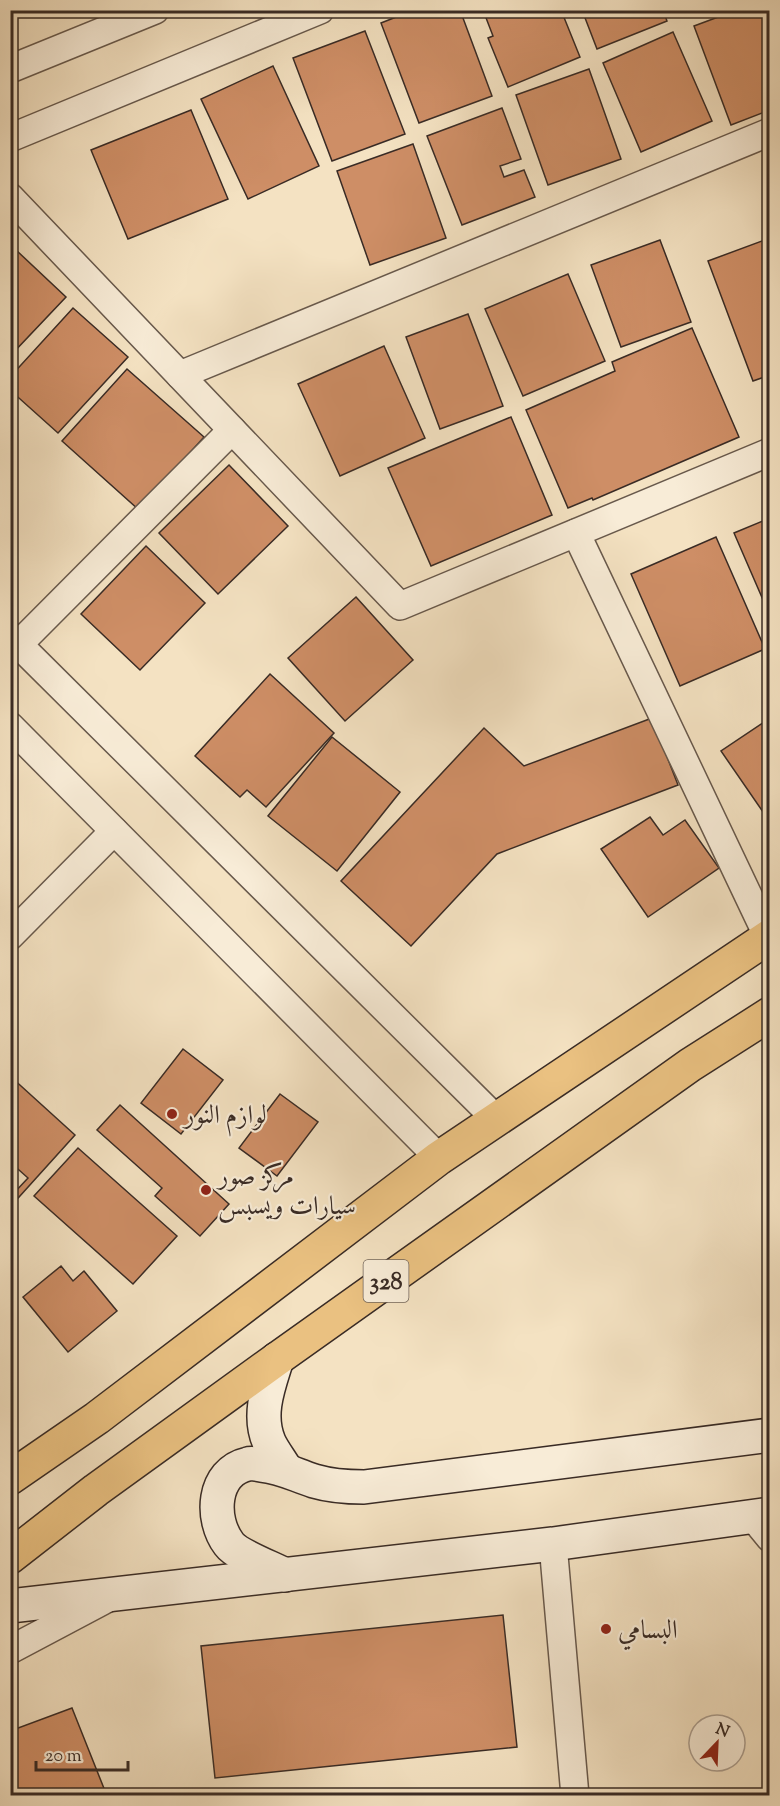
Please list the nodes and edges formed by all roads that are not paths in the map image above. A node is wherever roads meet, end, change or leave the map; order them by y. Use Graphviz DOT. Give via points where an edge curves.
graph roads {
  1 [pos="155,10"];
  2 [pos="320,10"];
  3 [pos="10,69"];
  4 [pos="770,132"];
  5 [pos="10,138"];
  6 [pos="10,197"];
  7 [pos="180,375"];
  8 [pos="232,430"];
  9 [pos="770,452"];
  10 [pos="576,533"];
  11 [pos="15,640"];
  12 [pos="10,726"];
  13 [pos="114,831"];
  14 [pos="10,936"];
  15 [pos="769,936"];
  16 [pos="770,1014"];
  17 [pos="496,1119"];
  18 [pos="439,1158"];
  19 [pos="277,1359"];
  20 [pos="770,1435"];
  21 [pos="286,1470"];
  22 [pos="10,1478"];
  23 [pos="764,1522"];
  24 [pos="553,1544"];
  25 [pos="10,1557"];
  26 [pos="285,1575"];
  27 [pos="116,1594"];
  28 [pos="10,1606"];
  29 [pos="10,1650"];
  30 [pos="575,1796"];
  1 -- 3 [label="street"];
  2 -- 5 [label="street"];
  4 -- 7 [label="street"];
  6 -- 7 [label="street"];
  7 -- 8 [label="street"];
  8 -- 10 [label="street" via="400,606"];
  8 -- 11 [label="street"];
  9 -- 10 [label="street"];
  10 -- 15 [label="street"];
  11 -- 17 [label="street"];
  12 -- 13 [label="street"];
  13 -- 14 [label="street"];
  13 -- 18 [label="street"];
  15 -- 17 [label="main road"];
  16 -- 19 [label="main road, 328" via="690,1065"];
  17 -- 18 [label="main road"];
  18 -- 22 [label="main road" via="97,1418"];
  19 -- 21 [label="main road" via="263,1413 268,1441"];
  19 -- 25 [label="main road, 328"];
  20 -- 21 [label="main road" via="364,1487 337,1487"];
  21 -- 26 [label="main road" via="248,1463 228,1473 219,1491 217,1518 229,1545"];
  23 -- 24 [label="main road"];
  24 -- 26 [label="main road"];
  24 -- 30 [label="street"];
  26 -- 27 [label="main road"];
  27 -- 28 [label="main road"];
  27 -- 29 [label="street"];
}
